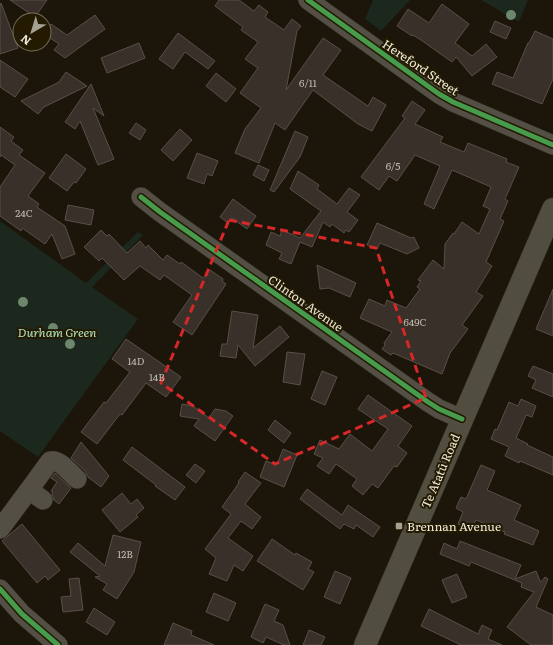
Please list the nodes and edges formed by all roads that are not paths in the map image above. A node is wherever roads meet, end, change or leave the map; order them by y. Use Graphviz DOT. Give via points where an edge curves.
graph roads {
  1 [pos="308,0"];
  2 [pos="553,145"];
  3 [pos="141,197"];
  4 [pos="553,209"];
  5 [pos="462,419"];
  6 [pos="77,479"];
  7 [pos="0,529"];
  8 [pos="0,589"];
  9 [pos="58,645"];
  10 [pos="365,645"];
  1 -- 2 [label="street, Hereford Street" via="440,95"];
  3 -- 5 [label="street, Clinton Avenue" via="428,402"];
  4 -- 5 [label="main road, Te Atatū Road"];
  5 -- 10 [label="main road, Te Atatū Road"];
  6 -- 7 [label="street" via="58,462 50,461 36,495"];
  8 -- 9 [label="street" via="22,614"];
}
